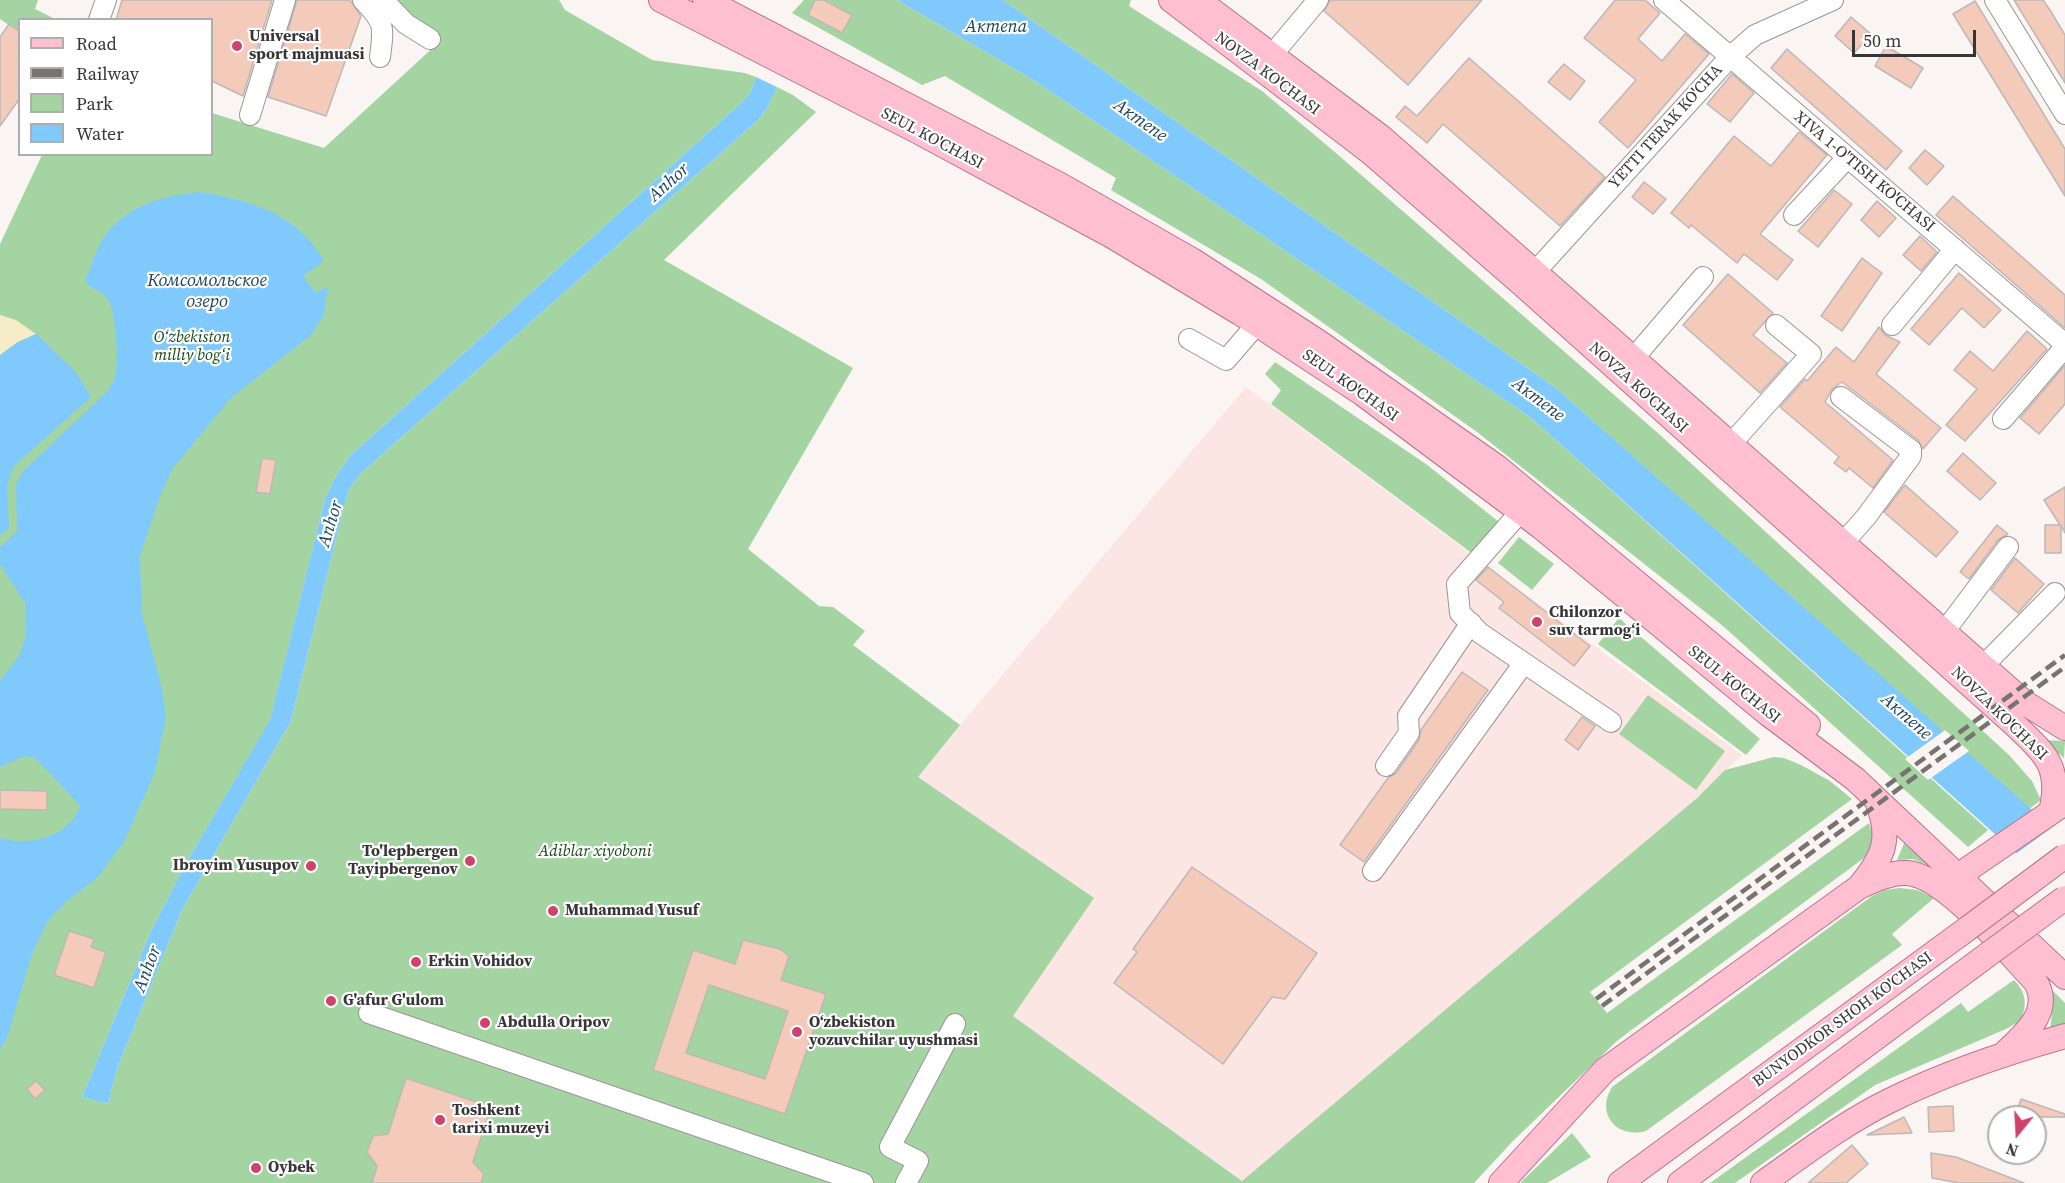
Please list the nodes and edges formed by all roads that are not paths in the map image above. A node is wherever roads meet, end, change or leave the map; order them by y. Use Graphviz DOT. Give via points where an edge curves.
graph roads {
  1 [pos="106,0"];
  2 [pos="285,0"];
  3 [pos="363,0"];
  4 [pos="383,0"];
  5 [pos="661,0"];
  6 [pos="705,0"];
  7 [pos="1171,0"];
  8 [pos="1198,0"];
  9 [pos="1318,0"];
  10 [pos="1664,0"];
  11 [pos="1833,0"];
  12 [pos="1995,0"];
  13 [pos="100,18"];
  14 [pos="430,39"];
  15 [pos="766,43"];
  16 [pos="1272,55"];
  17 [pos="792,56"];
  18 [pos="380,57"];
  19 [pos="1730,57"];
  20 [pos="2065,114"];
  21 [pos="250,116"];
  22 [pos="1847,158"];
  23 [pos="1794,215"];
  24 [pos="1955,249"];
  25 [pos="1703,277"];
  26 [pos="1529,278"];
  27 [pos="1257,324"];
  28 [pos="1776,325"];
  29 [pos="1892,325"];
  30 [pos="1190,339"];
  31 [pos="2065,345"];
  32 [pos="1632,360"];
  33 [pos="1841,398"];
  34 [pos="2003,419"];
  35 [pos="1731,444"];
  36 [pos="1521,511"];
  37 [pos="1843,543"];
  38 [pos="2008,547"];
  39 [pos="2055,593"];
  40 [pos="1471,623"];
  41 [pos="1944,632"];
  42 [pos="1524,663"];
  43 [pos="1983,666"];
  44 [pos="2019,714"];
  45 [pos="2065,715"];
  46 [pos="1611,722"];
  47 [pos="2065,728"];
  48 [pos="2065,737"];
  49 [pos="1386,766"];
  50 [pos="2065,774"];
  51 [pos="1876,798"];
  52 [pos="2058,808"];
  53 [pos="2065,856"];
  54 [pos="1373,871"];
  55 [pos="1966,876"];
  56 [pos="1859,887"];
  57 [pos="2065,898"];
  58 [pos="2065,977"];
  59 [pos="369,1013"];
  60 [pos="955,1024"];
  61 [pos="2062,1038"];
  62 [pos="2006,1052"];
  63 [pos="1656,1156"];
  64 [pos="863,1183"];
  65 [pos="906,1183"];
  66 [pos="1501,1183"];
  67 [pos="1601,1183"];
  68 [pos="1620,1183"];
  69 [pos="1680,1183"];
  70 [pos="1763,1183"];
  1 -- 13 [label="street"];
  2 -- 21 [label="street"];
  3 -- 18 [label="street" via="384,28"];
  4 -- 14 [label="street" via="406,24"];
  5 -- 15 [label="main road, SEUL KO'CHASI"];
  6 -- 15 [label="main road, SEUL KO'CHASI"];
  7 -- 26 [label="main road, NOVZA KO'CHASI"];
  8 -- 16 [label="main road, NOVZA KO'CHASI"];
  9 -- 16 [label="street"];
  10 -- 19 [label="street, XIVA 1-O'TISH KO'CHASI"];
  11 -- 19 [label="street, YETTI TERAK KO'CHA" via="1755,35"];
  12 -- 20 [label="street"];
  15 -- 17 [label="main road, SEUL KO'CHASI"];
  16 -- 26 [label="main road, NOVZA KO'CHASI" via="1381,137"];
  17 -- 27 [label="main road, SEUL KO'CHASI"];
  17 -- 55 [label="main road, SEUL KO'CHASI" via="1128,222 1378,382 1554,512 1872,779"];
  19 -- 22 [label="street, XIVA 1-O'TISH KO'CHASI"];
  19 -- 26 [label="street, YETTI TERAK KO'CHA"];
  22 -- 23 [label="street"];
  22 -- 24 [label="street, XIVA 1-O'TISH KO'CHASI"];
  24 -- 29 [label="street"];
  24 -- 31 [label="street, XIVA 1-O'TISH KO'CHASI"];
  25 -- 32 [label="street"];
  26 -- 32 [label="main road, NOVZA KO'CHASI"];
  26 -- 44 [label="main road, NOVZA KO'CHASI"];
  27 -- 30 [label="street" via="1226,360"];
  27 -- 36 [label="main road, SEUL KO'CHASI" via="1363,394"];
  28 -- 35 [label="street" via="1811,354"];
  31 -- 34 [label="street"];
  32 -- 35 [label="main road, NOVZA KO'CHASI"];
  33 -- 37 [label="street" via="1911,450 1911,456"];
  35 -- 37 [label="main road, NOVZA KO'CHASI"];
  36 -- 40 [label="street" via="1457,584 1460,613"];
  36 -- 51 [label="main road, SEUL KO'CHASI"];
  37 -- 41 [label="main road, NOVZA KO'CHASI"];
  38 -- 41 [label="street"];
  39 -- 43 [label="street"];
  40 -- 42 [label="street"];
  40 -- 49 [label="street" via="1408,716 1409,733"];
  41 -- 43 [label="main road, NOVZA KO'CHASI"];
  42 -- 46 [label="street"];
  42 -- 54 [label="street"];
  43 -- 44 [label="main road, NOVZA KO'CHASI"];
  44 -- 45 [label="main road"];
  44 -- 47 [label="main road, NOVZA KO'CHASI"];
  44 -- 48 [label="main road" via="2047,735"];
  44 -- 52 [label="main road, NOVZA KO'CHASI" via="2053,769"];
  50 -- 52 [label="main road"];
  51 -- 55 [label="main road, SEUL KO'CHASI"];
  51 -- 56 [label="main road" via="1885,822 1884,844 1875,866"];
  52 -- 55 [label="main road" via="1989,855"];
  53 -- 63 [label="main road, BUNYODKOR SHOH KO'CHASI, bridge"];
  55 -- 58 [label="main road, SEUL KO'CHASI"];
  56 -- 62 [label="main road" via="1900,873 1930,880 1951,895 2036,981 2041,998 2039,1014"];
  56 -- 66 [label="main road" via="1605,1070"];
  57 -- 69 [label="main road, BUNYODKOR SHOH KO'CHASI, bridge"];
  59 -- 64 [label="street"];
  60 -- 65 [label="street" via="890,1146 918,1161"];
  61 -- 62 [label="main road"];
  62 -- 70 [label="main road" via="1889,1101 1828,1137"];
  63 -- 67 [label="main road"];
  63 -- 68 [label="main road, BUNYODKOR SHOH KO'CHASI"];
}
